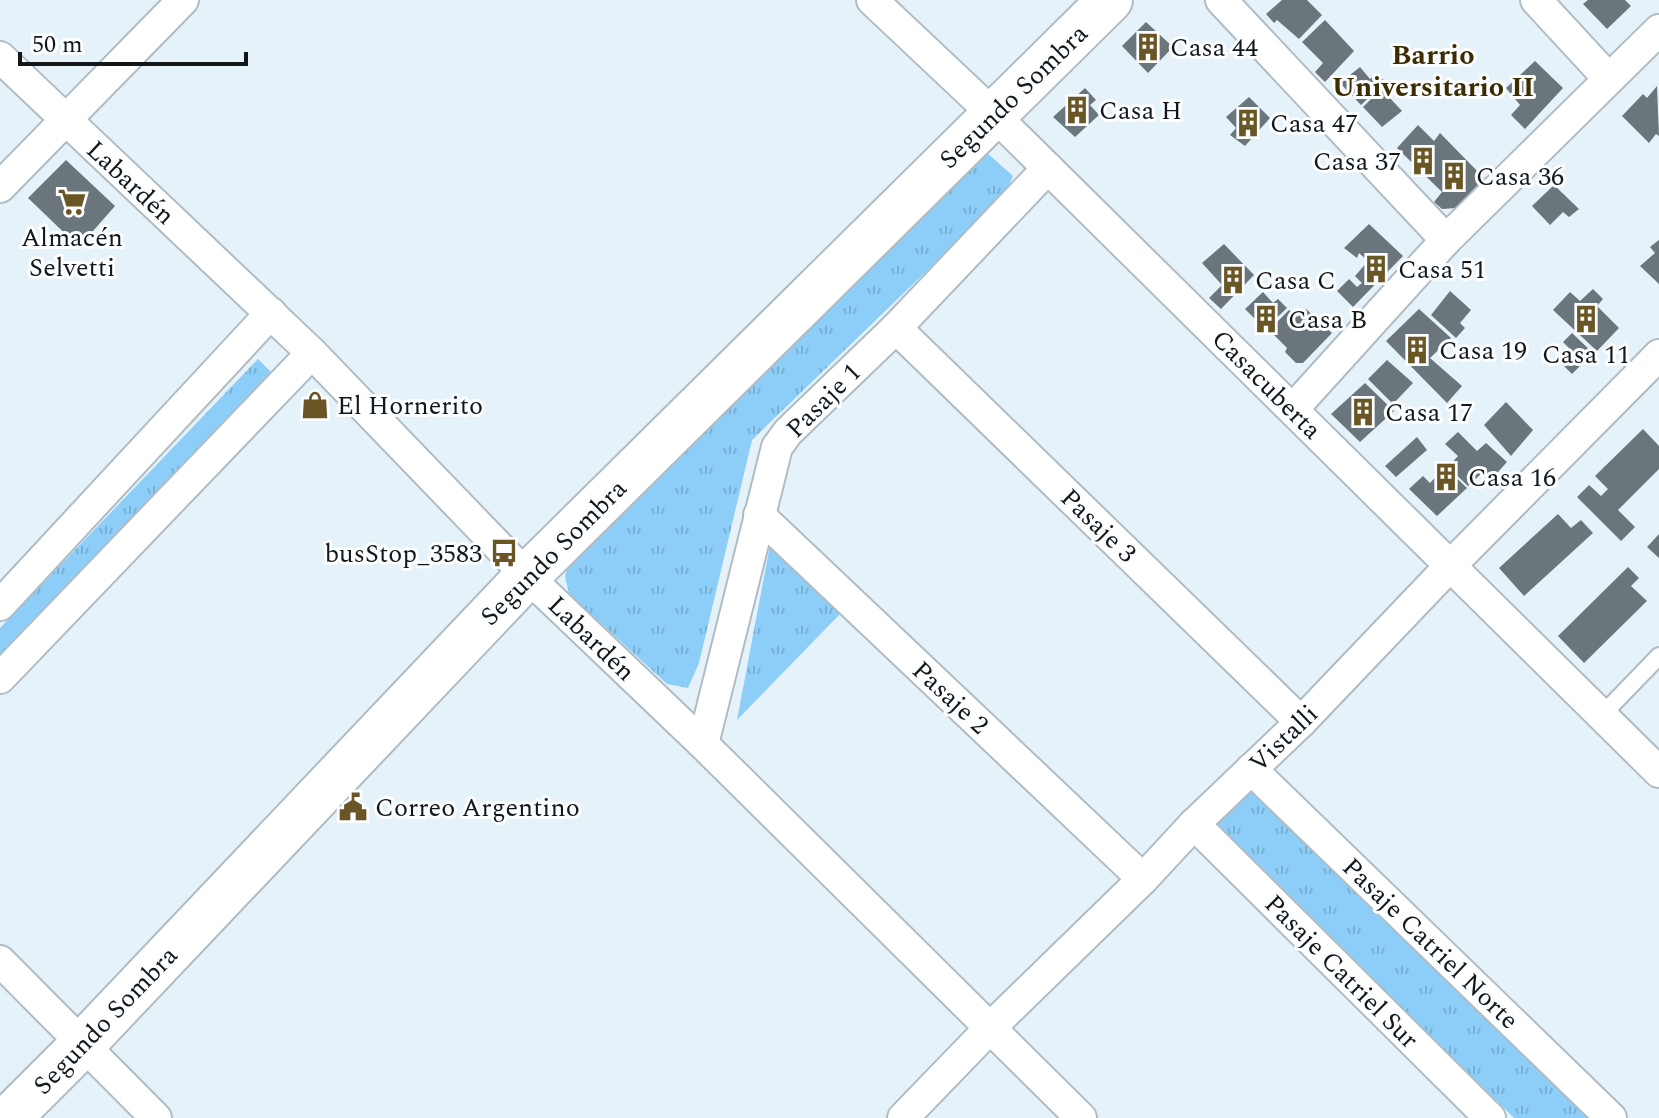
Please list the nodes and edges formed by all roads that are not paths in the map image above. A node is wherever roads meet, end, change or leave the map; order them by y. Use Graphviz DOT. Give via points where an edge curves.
graph roads {
  1 [pos="183,0"];
  2 [pos="872,0"];
  3 [pos="1110,0"];
  4 [pos="1221,0"];
  5 [pos="1536,0"];
  6 [pos="1659,30"];
  7 [pos="0,57"];
  8 [pos="1608,78"];
  9 [pos="993,114"];
  10 [pos="65,120"];
  11 [pos="1048,168"];
  12 [pos="0,187"];
  13 [pos="1446,240"];
  14 [pos="271,313"];
  15 [pos="896,328"];
  16 [pos="312,353"];
  17 [pos="1659,355"];
  18 [pos="1293,409"];
  19 [pos="759,515"];
  20 [pos="1449,567"];
  21 [pos="527,576"];
  22 [pos="0,605"];
  23 [pos="1659,656"];
  24 [pos="0,678"];
  25 [pos="1601,716"];
  26 [pos="1301,722"];
  27 [pos="703,744"];
  28 [pos="1251,769"];
  29 [pos="1659,772"];
  30 [pos="1194,824"];
  31 [pos="1143,879"];
  32 [pos="0,961"];
  33 [pos="990,1028"];
  34 [pos="83,1044"];
  35 [pos="9,1118"];
  36 [pos="156,1118"];
  37 [pos="903,1118"];
  38 [pos="1081,1118"];
  39 [pos="1490,1118"];
  40 [pos="1611,1118"];
  1 -- 10 [label="street"];
  2 -- 9 [label="street, Casacuberta"];
  3 -- 9 [label="street, Segundo Sombra"];
  4 -- 13 [label="street"];
  5 -- 8 [label="street"];
  6 -- 8 [label="street"];
  7 -- 10 [label="street, Labardén"];
  8 -- 13 [label="street"];
  9 -- 11 [label="street, Casacuberta"];
  9 -- 21 [label="street, Segundo Sombra"];
  10 -- 12 [label="street"];
  10 -- 14 [label="street, Labardén"];
  11 -- 15 [label="street, Pasaje 1"];
  11 -- 18 [label="street, Casacuberta"];
  13 -- 18 [label="street"];
  14 -- 16 [label="street, Labardén"];
  14 -- 22 [label="street"];
  15 -- 19 [label="street, Pasaje 1" via="777,447"];
  15 -- 26 [label="street, Pasaje 3"];
  16 -- 21 [label="street, Labardén"];
  16 -- 24 [label="street"];
  17 -- 20 [label="street, Vistalli"];
  18 -- 20 [label="street, Casacuberta"];
  19 -- 27 [label="street, Pasaje 1"];
  19 -- 31 [label="street, Pasaje 2"];
  20 -- 25 [label="street, Casacuberta"];
  20 -- 26 [label="street, Vistalli"];
  21 -- 27 [label="street, Labardén"];
  21 -- 34 [label="street, Segundo Sombra"];
  23 -- 25 [label="lane"];
  25 -- 29 [label="street, Casacuberta"];
  26 -- 28 [label="street, Vistalli"];
  27 -- 33 [label="street, Labardén"];
  28 -- 30 [label="street, Vistalli"];
  28 -- 40 [label="street, Pasaje Catriel Norte"];
  30 -- 31 [label="street, Vistalli"];
  30 -- 39 [label="street, Pasaje Catriel Sur"];
  31 -- 33 [label="street, Vistalli"];
  32 -- 34 [label="street"];
  33 -- 37 [label="street, Vistalli"];
  33 -- 38 [label="street, Labardén"];
  34 -- 35 [label="street, Segundo Sombra"];
  34 -- 36 [label="street"];
}
